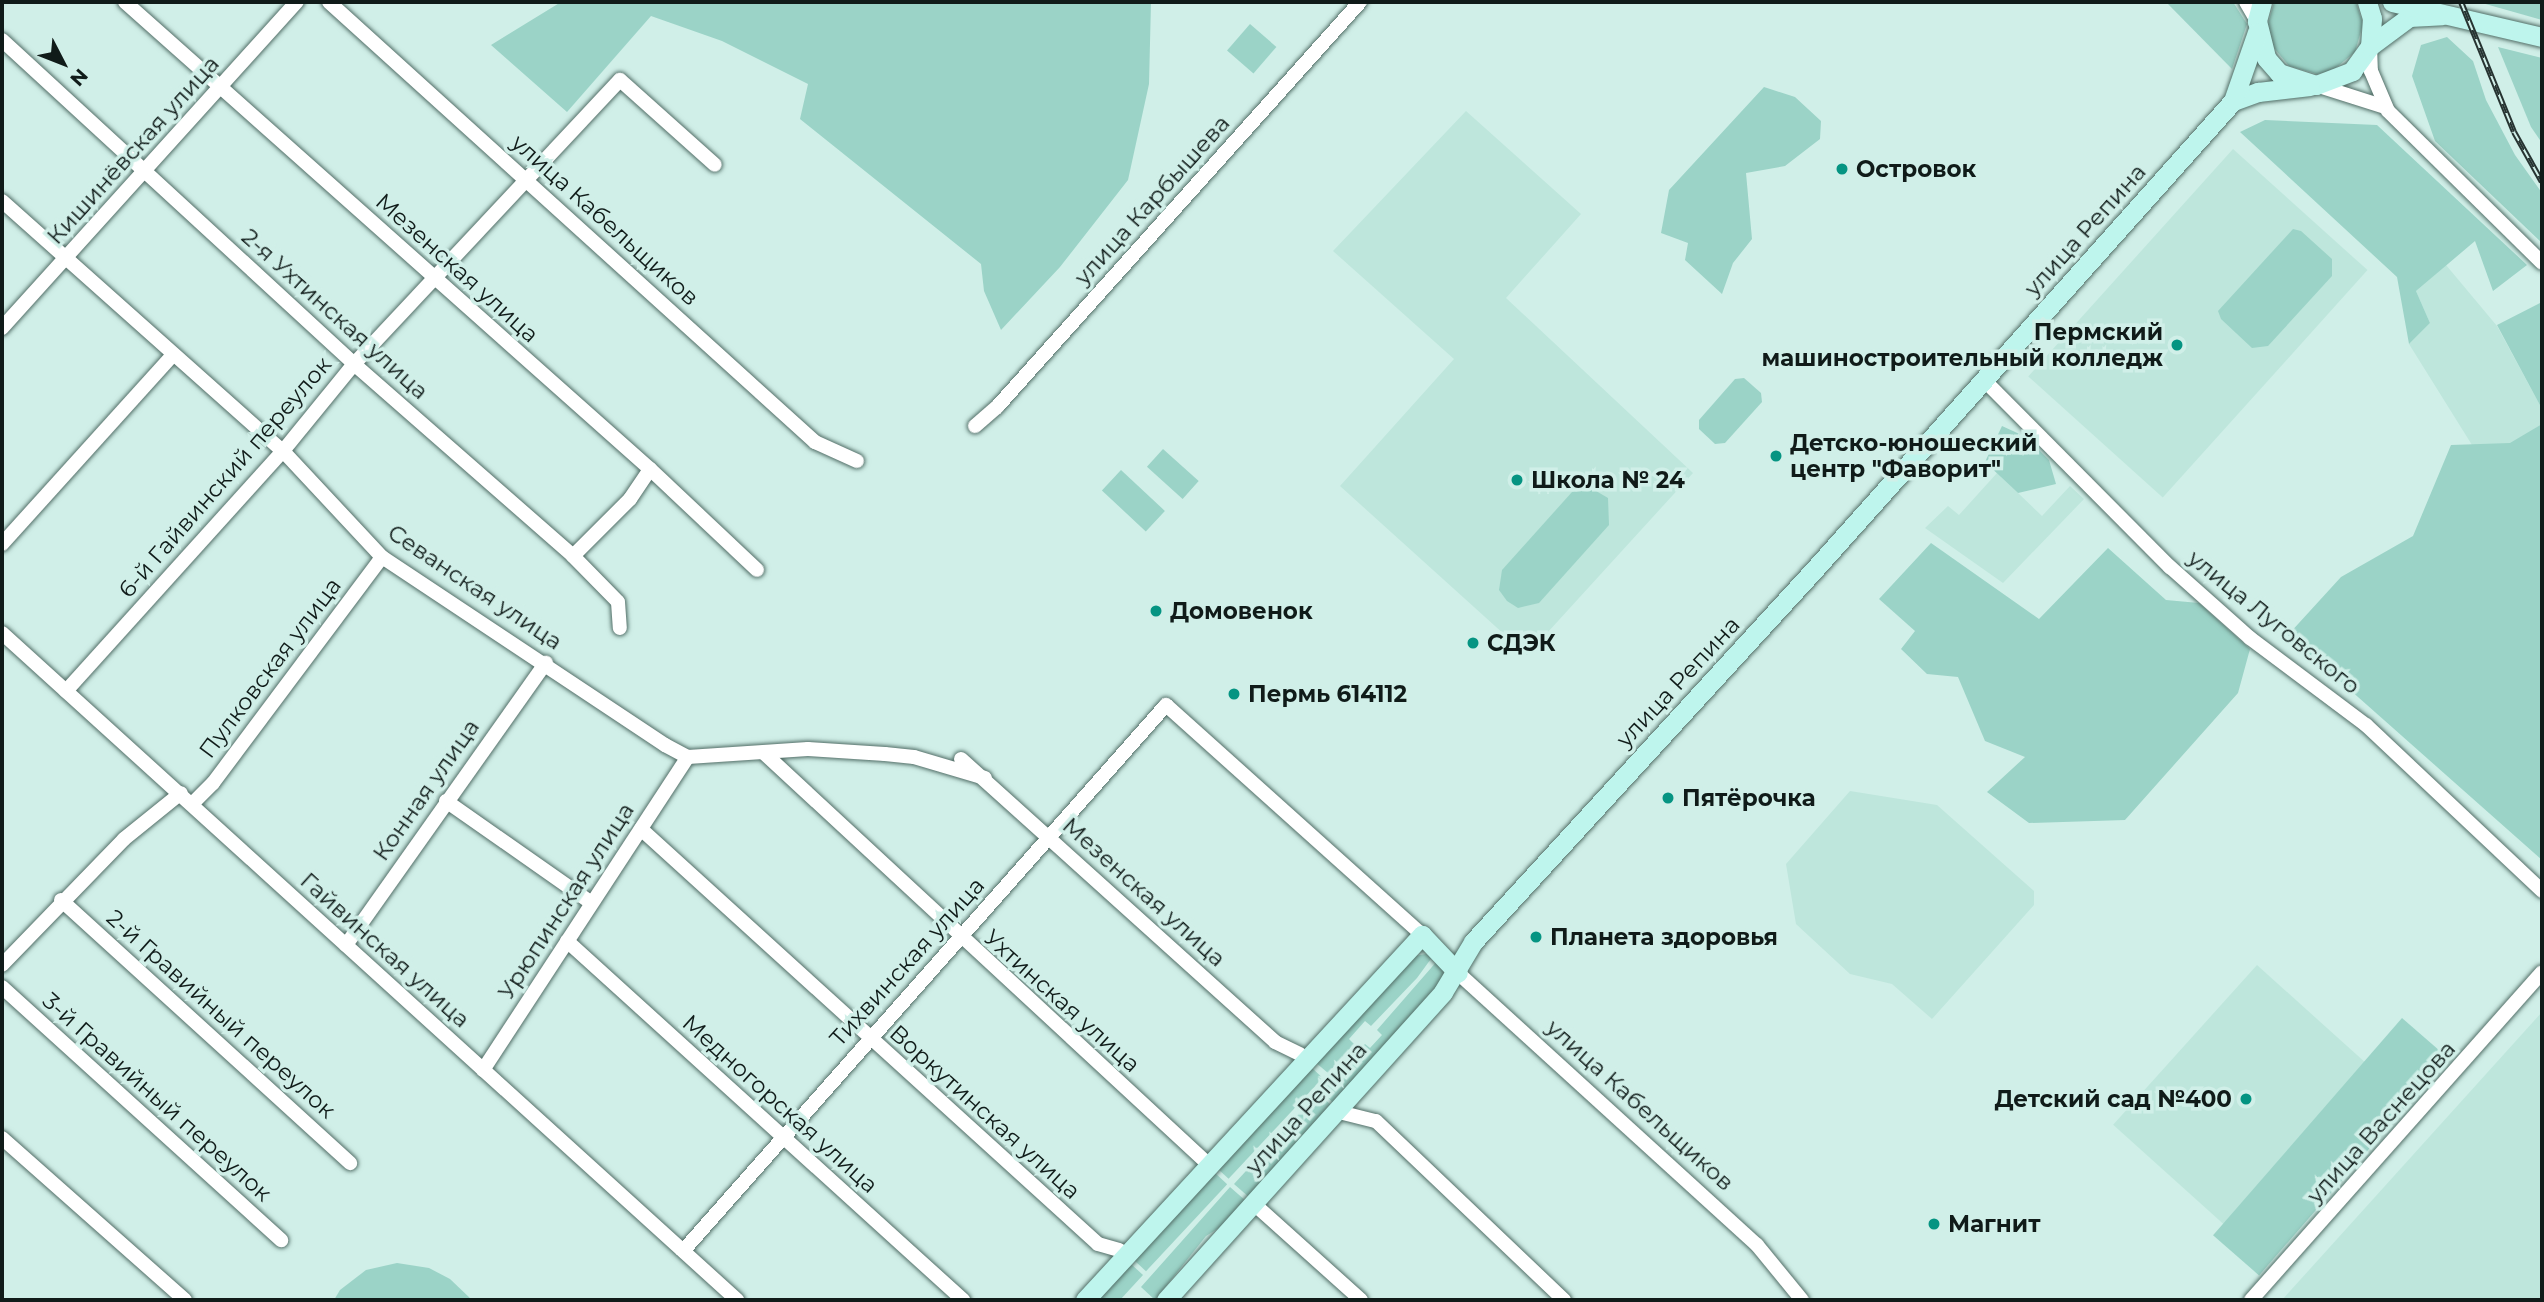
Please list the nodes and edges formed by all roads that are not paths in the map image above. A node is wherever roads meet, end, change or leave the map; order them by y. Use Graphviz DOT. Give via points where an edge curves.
graph roads {
  1 [pos="125,2"];
  2 [pos="297,2"];
  3 [pos="328,2"];
  4 [pos="1360,2"];
  5 [pos="2246,2"];
  6 [pos="2367,2"];
  7 [pos="2392,2"];
  8 [pos="2442,15"];
  9 [pos="2259,18"];
  10 [pos="2542,37"];
  11 [pos="2,40"];
  12 [pos="2370,46"];
  13 [pos="2316,85"];
  14 [pos="220,87"];
  15 [pos="2233,101"];
  16 [pos="2385,107"];
  17 [pos="715,164"];
  18 [pos="144,170"];
  19 [pos="525,182"];
  20 [pos="2,201"];
  21 [pos="67,256"];
  22 [pos="2542,263"];
  23 [pos="435,278"];
  24 [pos="2,328"];
  25 [pos="172,356"];
  26 [pos="354,364"];
  27 [pos="1984,380"];
  28 [pos="975,426"];
  29 [pos="283,451"];
  30 [pos="857,461"];
  31 [pos="650,469"];
  32 [pos="2,544"];
  33 [pos="573,556"];
  34 [pos="382,557"];
  35 [pos="757,570"];
  36 [pos="620,628"];
  37 [pos="2,634"];
  38 [pos="545,663"];
  39 [pos="66,691"];
  40 [pos="1166,705"];
  41 [pos="764,753"];
  42 [pos="688,757"];
  43 [pos="961,759"];
  44 [pos="985,778"];
  45 [pos="181,793"];
  46 [pos="446,801"];
  47 [pos="192,804"];
  48 [pos="641,829"];
  49 [pos="1050,837"];
  50 [pos="2542,891"];
  51 [pos="61,900"];
  52 [pos="590,902"];
  53 [pos="1422,935"];
  54 [pos="959,938"];
  55 [pos="567,941"];
  56 [pos="1473,942"];
  57 [pos="346,945"];
  58 [pos="1440,951"];
  59 [pos="2,965"];
  60 [pos="2542,972"];
  61 [pos="1458,973"];
  62 [pos="2,987"];
  63 [pos="869,1038"];
  64 [pos="1300,1054"];
  65 [pos="483,1070"];
  66 [pos="1343,1113"];
  67 [pos="782,1137"];
  68 [pos="2,1138"];
  69 [pos="350,1163"];
  70 [pos="1209,1165"];
  71 [pos="1253,1203"];
  72 [pos="281,1240"];
  73 [pos="1119,1250"];
  74 [pos="683,1251"];
  75 [pos="185,1300"];
  76 [pos="737,1300"];
  77 [pos="963,1300"];
  78 [pos="1085,1300"];
  79 [pos="1166,1300"];
  80 [pos="1361,1300"];
  81 [pos="1564,1300"];
  82 [pos="1802,1300"];
  83 [pos="2251,1300"];
  1 -- 14 [label="street, Мезенская улица"];
  2 -- 14 [label="street, Кишинёвская улица"];
  3 -- 19 [label="street, улица Кабельщиков"];
  4 -- 28 [label="street, улица Карбышева" via="997,407"];
  5 -- 9 [label="street"];
  6 -- 12 [label="street" via="2372,18"];
  7 -- 8 [label="street"];
  8 -- 10 [label="street"];
  8 -- 12 [label="street" via="2409,17"];
  9 -- 13 [label="street" via="2266,58 2279,73"];
  9 -- 15 [label="street"];
  11 -- 18 [label="street, 2-я Ухтинская улица"];
  12 -- 13 [label="street" via="2352,71"];
  12 -- 16 [label="street" via="2371,71"];
  13 -- 15 [label="street" via="2258,92"];
  13 -- 16 [label="street"];
  14 -- 18 [label="street, Кишинёвская улица"];
  14 -- 23 [label="street, Мезенская улица"];
  15 -- 27 [label="street, улица Репина"];
  16 -- 22 [label="street"];
  17 -- 19 [label="street, 6-й Гайвинский переулок" via="620,80"];
  18 -- 21 [label="street, Кишинёвская улица"];
  18 -- 26 [label="street, 2-я Ухтинская улица"];
  19 -- 23 [label="street, 6-й Гайвинский переулок"];
  19 -- 30 [label="street, улица Кабельщиков" via="815,442"];
  20 -- 21 [label="street, Севанская улица"];
  21 -- 24 [label="street, Кишинёвская улица"];
  21 -- 25 [label="street, Севанская улица"];
  23 -- 26 [label="street, 6-й Гайвинский переулок"];
  23 -- 31 [label="street, Мезенская улица"];
  25 -- 29 [label="street, Севанская улица"];
  25 -- 32 [label="street"];
  26 -- 29 [label="street, 6-й Гайвинский переулок"];
  26 -- 33 [label="street, 2-я Ухтинская улица"];
  27 -- 50 [label="street, улица Луговского" via="2171,566 2250,638 2366,725"];
  27 -- 56 [label="street, улица Репина"];
  29 -- 34 [label="street, Севанская улица"];
  29 -- 39 [label="street, 6-й Гайвинский переулок"];
  31 -- 33 [label="street" via="631,499"];
  31 -- 35 [label="street, Мезенская улица"];
  33 -- 36 [label="street, 2-я Ухтинская улица" via="618,602"];
  34 -- 38 [label="street, Севанская улица"];
  34 -- 47 [label="street, Пулковская улица" via="213,783"];
  37 -- 39 [label="street, Гайвинская улица"];
  38 -- 42 [label="street, Севанская улица"];
  38 -- 46 [label="street, Конная улица"];
  39 -- 45 [label="street, Гайвинская улица"];
  40 -- 49 [label="street, Тихвинская улица"];
  40 -- 53 [label="street, улица Кабельщиков"];
  41 -- 42 [label="street"];
  41 -- 44 [label="street" via="808,749 914,757"];
  41 -- 54 [label="street, Ухтинская улица"];
  42 -- 48 [label="street, Урюпинская улица"];
  43 -- 44 [label="street, Мезенская улица"];
  44 -- 49 [label="street, Мезенская улица"];
  45 -- 47 [label="street, Гайвинская улица"];
  45 -- 51 [label="street" via="140,824"];
  46 -- 52 [label="street"];
  46 -- 57 [label="street, Конная улица"];
  47 -- 57 [label="street, Гайвинская улица"];
  48 -- 52 [label="street, Урюпинская улица"];
  48 -- 63 [label="street, Воркутинская улица" via="840,1005"];
  49 -- 54 [label="street, Тихвинская улица"];
  49 -- 64 [label="street, Мезенская улица" via="1275,1042"];
  51 -- 59 [label="street"];
  51 -- 69 [label="street, 2-й Гравийный переулок"];
  52 -- 55 [label="street, Урюпинская улица"];
  53 -- 58 [label="street, улица Кабельщиков"];
  53 -- 70 [label="street, улица Репина"];
  54 -- 63 [label="street, Тихвинская улица"];
  54 -- 70 [label="street, Ухтинская улица"];
  55 -- 65 [label="street, Урюпинская улица"];
  55 -- 67 [label="street, Медногорская улица"];
  56 -- 58 [label="street"];
  56 -- 61 [label="street, улица Репина"];
  57 -- 65 [label="street, Гайвинская улица"];
  58 -- 61 [label="street, улица Кабельщиков"];
  60 -- 83 [label="street, улица Васнецова"];
  61 -- 71 [label="street, улица Репина"];
  61 -- 82 [label="street, улица Кабельщиков" via="1757,1245"];
  62 -- 72 [label="street, 3-й Гравийный переулок"];
  63 -- 67 [label="street, Тихвинская улица"];
  63 -- 73 [label="street, Воркутинская улица" via="1098,1244"];
  65 -- 74 [label="street, Гайвинская улица"];
  66 -- 81 [label="street" via="1376,1121"];
  67 -- 74 [label="street, Тихвинская улица"];
  67 -- 77 [label="street, Медногорская улица"];
  68 -- 75 [label="street"];
  70 -- 78 [label="street, улица Репина"];
  71 -- 79 [label="street, улица Репина"];
  71 -- 80 [label="street"];
  74 -- 76 [label="street, Гайвинская улица"];
}
